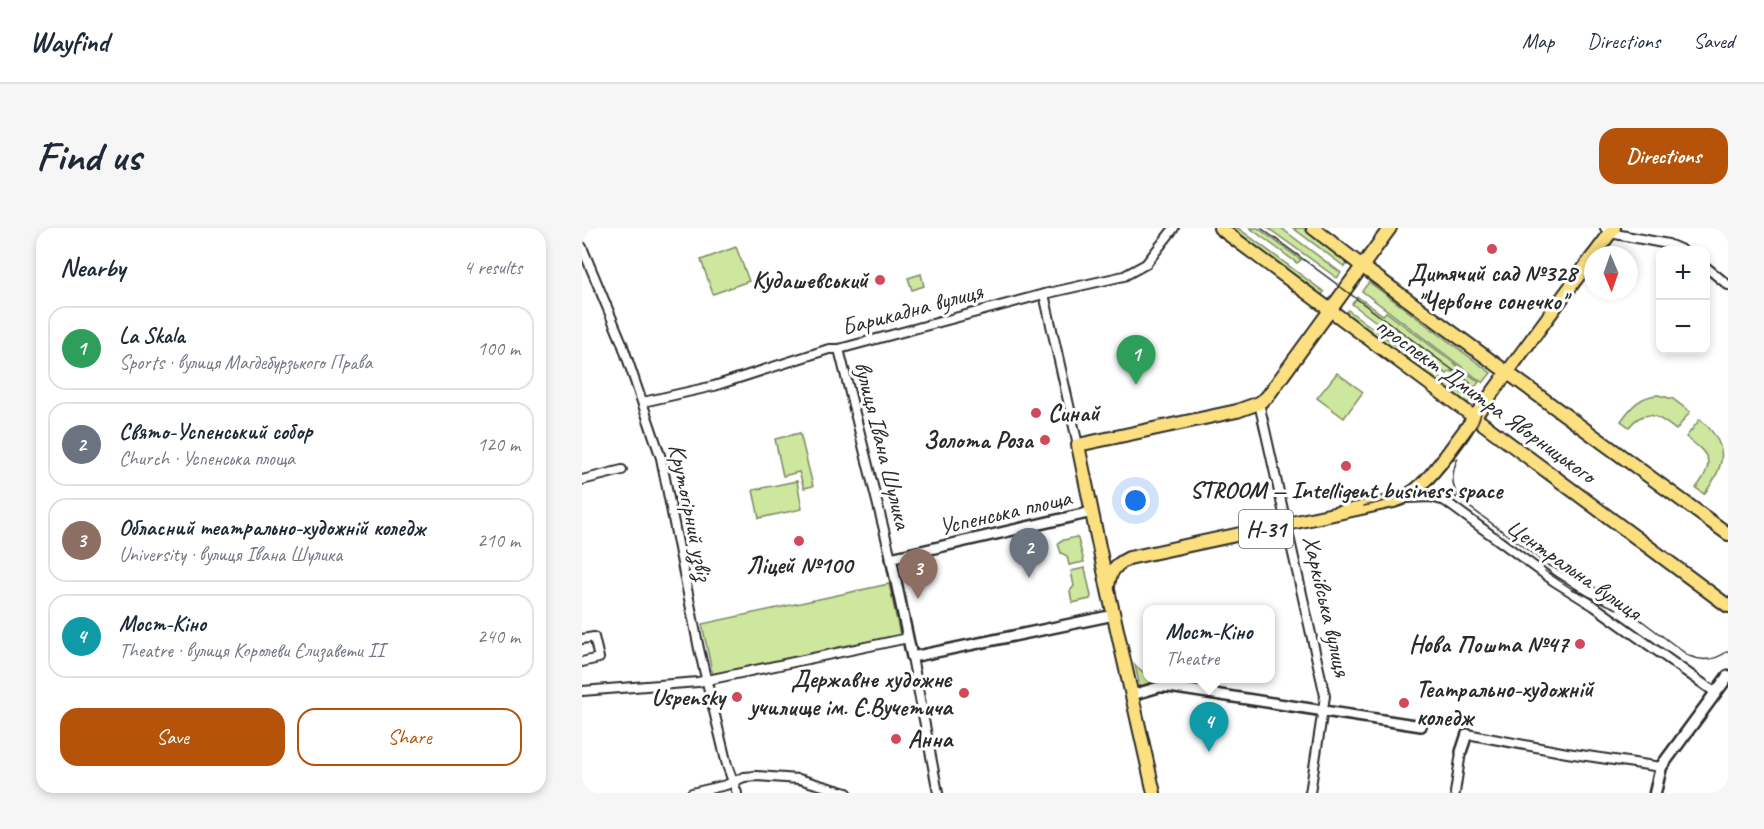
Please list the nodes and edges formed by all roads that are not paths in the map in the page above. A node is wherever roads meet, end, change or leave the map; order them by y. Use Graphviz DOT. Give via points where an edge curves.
graph roads {
  1 [pos="1174,228"];
  2 [pos="1220,228"];
  3 [pos="1312,228"];
  4 [pos="1390,228"];
  5 [pos="1610,230"];
  6 [pos="1600,246"];
  7 [pos="1673,246"];
  8 [pos="582,247"];
  9 [pos="1363,266"];
  10 [pos="1584,270"];
  11 [pos="1710,270"];
  12 [pos="1728,285"];
  13 [pos="1044,294"];
  14 [pos="1330,311"];
  15 [pos="839,349"];
  16 [pos="1508,373"];
  17 [pos="644,402"];
  18 [pos="1259,403"];
  19 [pos="1475,417"];
  20 [pos="1078,446"];
  21 [pos="622,470"];
  22 [pos="582,480"];
  23 [pos="1402,499"];
  24 [pos="1092,512"];
  25 [pos="1286,524"];
  26 [pos="1728,534"];
  27 [pos="1097,536"];
  28 [pos="891,558"];
  29 [pos="1129,558"];
  30 [pos="1108,590"];
  31 [pos="1728,606"];
  32 [pos="1114,615"];
  33 [pos="908,638"];
  34 [pos="582,639"];
  35 [pos="912,657"];
  36 [pos="582,662"];
  37 [pos="1728,676"];
  38 [pos="707,681"];
  39 [pos="582,692"];
  40 [pos="1716,693"];
  41 [pos="1132,695"];
  42 [pos="1323,710"];
  43 [pos="1421,726"];
  44 [pos="1467,734"];
  45 [pos="1461,752"];
  46 [pos="1661,767"];
  47 [pos="734,780"];
  48 [pos="692,793"];
  49 [pos="737,793"];
  50 [pos="847,793"];
  51 [pos="938,793"];
  52 [pos="1155,793"];
  53 [pos="1310,793"];
  54 [pos="1455,793"];
  55 [pos="1655,793"];
  1 -- 13 [label="street, Барикадна вулиця" via="1146,264 1124,276"];
  2 -- 14 [label="main road, проспект Дмитра Яворницького"];
  3 -- 9 [label="main road, проспект Дмитра Яворницького"];
  4 -- 9 [label="main road"];
  5 -- 6 [label="main road"];
  5 -- 7 [label="street"];
  8 -- 17 [label="street, Крутогірний узвіз"];
  9 -- 14 [label="main road"];
  9 -- 16 [label="main road, проспект Дмитра Яворницького"];
  10 -- 16 [label="main road"];
  11 -- 12 [label="street"];
  13 -- 15 [label="street, Барикадна вулиця"];
  13 -- 20 [label="street"];
  14 -- 18 [label="main road"];
  14 -- 19 [label="main road, проспект Дмитра Яворницького"];
  15 -- 17 [label="street, Барикадна вулиця"];
  15 -- 28 [label="street, вулиця Івана Шулика"];
  16 -- 19 [label="main road"];
  16 -- 26 [label="main road, проспект Дмитра Яворницького"];
  17 -- 38 [label="street, Крутогірний узвіз" via="661,458"];
  18 -- 20 [label="main road"];
  18 -- 25 [label="street, Харківська вулиця"];
  19 -- 23 [label="main road, Н-31" via="1433,473"];
  19 -- 31 [label="main road, проспект Дмитра Яворницького"];
  20 -- 24 [label="main road"];
  21 -- 22 [label="street"];
  23 -- 25 [label="main road, Н-31"];
  23 -- 40 [label="street, Центральна вулиця" via="1424,496 1445,501"];
  24 -- 27 [label="main road"];
  24 -- 28 [label="street, Успенська площа"];
  25 -- 29 [label="main road, Н-31"];
  25 -- 42 [label="street, Харківська вулиця" via="1319,663 1325,696"];
  27 -- 29 [label="main road" via="1106,550"];
  27 -- 30 [label="main road"];
  28 -- 33 [label="street, вулиця Івана Шулика"];
  29 -- 30 [label="main road" via="1114,567"];
  30 -- 32 [label="main road"];
  32 -- 35 [label="street"];
  32 -- 41 [label="main road"];
  33 -- 35 [label="street, вулиця Івана Шулика"];
  33 -- 38 [label="street"];
  34 -- 36 [label="street" via="594,637 599,658"];
  35 -- 51 [label="street"];
  37 -- 40 [label="main road"];
  38 -- 39 [label="street"];
  38 -- 47 [label="street, Крутогірний узвіз"];
  40 -- 46 [label="main road"];
  41 -- 42 [label="street" via="1169,687"];
  41 -- 52 [label="main road"];
  42 -- 43 [label="street"];
  42 -- 53 [label="street, Харківська вулиця"];
  44 -- 45 [label="street"];
  44 -- 46 [label="street"];
  45 -- 54 [label="street"];
  46 -- 55 [label="main road"];
  47 -- 48 [label="street"];
  47 -- 49 [label="street, Крутогірний узвіз"];
  47 -- 50 [label="street" via="757,776 799,779"];
}
